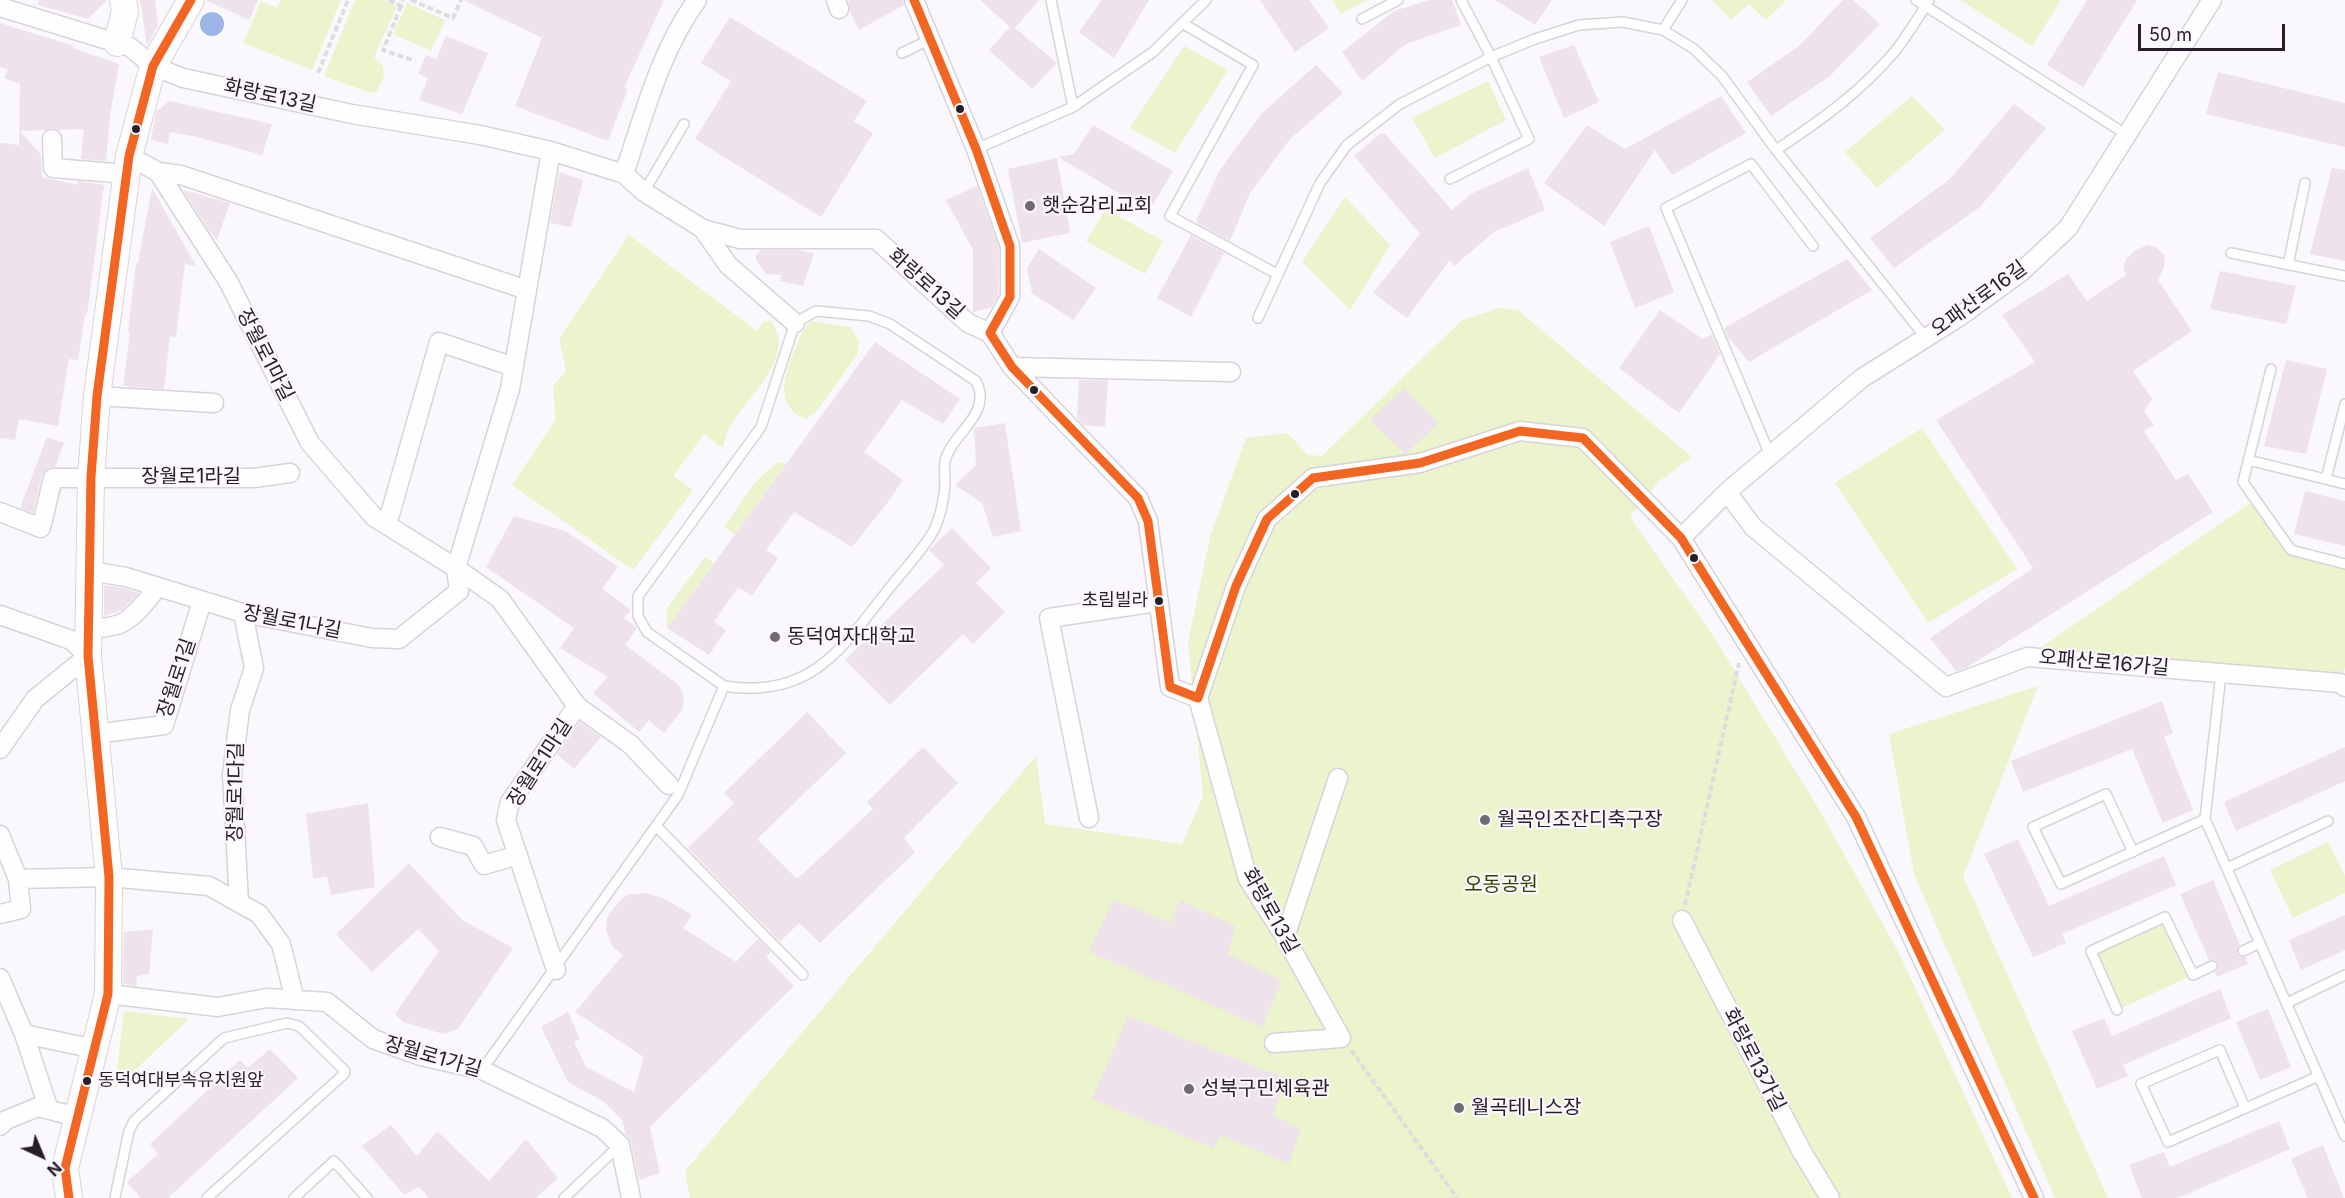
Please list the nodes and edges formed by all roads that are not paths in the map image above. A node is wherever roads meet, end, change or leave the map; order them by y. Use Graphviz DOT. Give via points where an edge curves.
graph roads {
  1 [pos="123,0"];
  2 [pos="191,0"];
  3 [pos="698,0"];
  4 [pos="914,0"];
  5 [pos="1051,0"];
  6 [pos="1206,0"];
  7 [pos="1398,0"];
  8 [pos="1461,0"];
  9 [pos="1682,0"];
  10 [pos="1916,0"];
  11 [pos="2211,0"];
  12 [pos="1927,3"];
  13 [pos="0,7"];
  14 [pos="1362,19"];
  15 [pos="1182,23"];
  16 [pos="1663,30"];
  17 [pos="931,39"];
  18 [pos="117,43"];
  19 [pos="902,53"];
  20 [pos="1491,57"];
  21 [pos="153,66"];
  22 [pos="1073,107"];
  23 [pos="684,124"];
  24 [pos="2127,135"];
  25 [pos="52,139"];
  26 [pos="976,149"];
  27 [pos="1776,150"];
  28 [pos="551,151"];
  29 [pos="128,165"];
  30 [pos="158,172"];
  31 [pos="624,174"];
  32 [pos="1450,179"];
  33 [pos="2305,183"];
  34 [pos="644,192"];
  35 [pos="703,229"];
  36 [pos="740,239"];
  37 [pos="1813,246"];
  38 [pos="2231,253"];
  39 [pos="728,265"];
  40 [pos="2288,265"];
  41 [pos="1278,274"];
  42 [pos="2345,276"];
  43 [pos="527,290"];
  44 [pos="1258,318"];
  45 [pos="795,323"];
  46 [pos="990,333"];
  47 [pos="1926,338"];
  48 [pos="514,367"];
  49 [pos="1012,367"];
  50 [pos="2271,369"];
  51 [pos="1231,372"];
  52 [pos="97,396"];
  53 [pos="214,403"];
  54 [pos="2345,404"];
  55 [pos="1770,455"];
  56 [pos="2248,460"];
  57 [pos="290,473"];
  58 [pos="91,477"];
  59 [pos="2326,479"];
  60 [pos="2345,484"];
  61 [pos="1727,492"];
  62 [pos="0,512"];
  63 [pos="387,525"];
  64 [pos="1681,538"];
  65 [pos="2345,564"];
  66 [pos="456,568"];
  67 [pos="90,571"];
  68 [pos="158,587"];
  69 [pos="202,601"];
  70 [pos="1157,602"];
  71 [pos="243,614"];
  72 [pos="0,615"];
  73 [pos="87,628"];
  74 [pos="88,656"];
  75 [pos="2221,673"];
  76 [pos="724,686"];
  77 [pos="2345,687"];
  78 [pos="1198,698"];
  79 [pos="577,706"];
  80 [pos="95,734"];
  81 [pos="1,744"];
  82 [pos="1338,778"];
  83 [pos="674,790"];
  84 [pos="1089,818"];
  85 [pos="2205,819"];
  86 [pos="2328,821"];
  87 [pos="656,826"];
  88 [pos="0,835"];
  89 [pos="440,837"];
  90 [pos="2133,852"];
  91 [pos="518,855"];
  92 [pos="2227,868"];
  93 [pos="109,877"];
  94 [pos="18,879"];
  95 [pos="239,903"];
  96 [pos="0,914"];
  97 [pos="1682,920"];
  98 [pos="1285,937"];
  99 [pos="2260,943"];
  100 [pos="2243,951"];
  101 [pos="2212,966"];
  102 [pos="556,970"];
  103 [pos="803,975"];
  104 [pos="2345,975"];
  105 [pos="0,978"];
  106 [pos="108,994"];
  107 [pos="295,1000"];
  108 [pos="2286,1003"];
  109 [pos="2117,1010"];
  110 [pos="24,1034"];
  111 [pos="1274,1043"];
  112 [pos="95,1049"];
  113 [pos="482,1070"];
  114 [pos="2319,1076"];
  115 [pos="2245,1108"];
  116 [pos="49,1110"];
  117 [pos="78,1117"];
  118 [pos="0,1126"];
  119 [pos="2345,1136"];
  120 [pos="620,1145"];
  121 [pos="115,1197"];
  122 [pos="69,1198"];
  123 [pos="207,1198"];
  124 [pos="294,1198"];
  125 [pos="368,1198"];
  126 [pos="564,1198"];
  127 [pos="631,1198"];
  128 [pos="1830,1198"];
  129 [pos="2034,1198"];
  1 -- 18 [label="street" via="125,11"];
  2 -- 21 [label="street"];
  3 -- 31 [label="street" via="668,46"];
  4 -- 17 [label="street"];
  5 -- 22 [label="lane"];
  6 -- 15 [label="lane"];
  7 -- 14 [label="lane"];
  8 -- 20 [label="lane"];
  9 -- 16 [label="lane"];
  10 -- 12 [label="lane"];
  11 -- 24 [label="street, 오패산로16길"];
  12 -- 24 [label="lane"];
  12 -- 27 [label="lane" via="1896,50 1858,90"];
  13 -- 18 [label="street, 화랑로13길"];
  15 -- 22 [label="lane" via="1153,52"];
  15 -- 41 [label="lane" via="1253,65 1170,216"];
  16 -- 20 [label="lane" via="1623,22 1579,25"];
  16 -- 27 [label="lane" via="1695,49 1722,76"];
  17 -- 19 [label="lane"];
  17 -- 26 [label="street"];
  18 -- 21 [label="street, 화랑로13길" via="130,47"];
  20 -- 32 [label="lane" via="1529,139"];
  20 -- 41 [label="lane" via="1400,104 1347,145 1320,183"];
  21 -- 28 [label="street, 화랑로13길" via="183,78"];
  21 -- 29 [label="street"];
  22 -- 26 [label="lane"];
  23 -- 34 [label="lane"];
  24 -- 47 [label="street, 오패산로16길" via="2068,228 2021,272"];
  25 -- 29 [label="street" via="53,168"];
  26 -- 46 [label="street" via="1010,246 1010,297"];
  27 -- 47 [label="lane"];
  28 -- 31 [label="street, 화랑로13길"];
  28 -- 43 [label="street"];
  29 -- 30 [label="street, 장월로1마길"];
  29 -- 52 [label="street"];
  30 -- 43 [label="street, 장월로1마길" via="181,175"];
  30 -- 63 [label="street, 장월로1마길" via="228,281 310,443 374,517"];
  31 -- 34 [label="street, 화랑로13길"];
  33 -- 40 [label="lane"];
  34 -- 35 [label="street, 화랑로13길"];
  35 -- 36 [label="street, 화랑로13길"];
  35 -- 39 [label="street"];
  36 -- 39 [label="street"];
  36 -- 46 [label="street, 화랑로13길" via="876,239 968,323"];
  37 -- 55 [label="lane" via="1751,164 1666,208"];
  38 -- 40 [label="lane"];
  39 -- 45 [label="street"];
  40 -- 42 [label="lane"];
  41 -- 44 [label="lane"];
  43 -- 48 [label="street"];
  45 -- 76 [label="lane" via="760,427 638,596 638,616 647,632"];
  45 -- 76 [label="lane" via="816,311 869,316 890,324 976,381 982,393 979,408 945,461 942,507 934,530 844,646 822,667 799,679 749,690"];
  46 -- 49 [label="street, 화랑로13길"];
  47 -- 55 [label="street, 오패산로16길" via="1862,378"];
  48 -- 63 [label="street" via="439,342"];
  48 -- 66 [label="street"];
  49 -- 51 [label="street"];
  49 -- 70 [label="street, 화랑로13길" via="1138,498 1148,521"];
  50 -- 56 [label="lane"];
  52 -- 53 [label="street"];
  52 -- 58 [label="street"];
  54 -- 59 [label="lane"];
  55 -- 61 [label="street, 오패산로16길"];
  56 -- 59 [label="lane"];
  56 -- 65 [label="lane" via="2243,482 2291,550"];
  57 -- 58 [label="street, 장월로1라길" via="254,478"];
  58 -- 62 [label="street, 장월로1라길" via="53,478 41,528"];
  58 -- 67 [label="street"];
  59 -- 60 [label="lane"];
  61 -- 64 [label="street, 오패산로16길"];
  61 -- 75 [label="street, 오패산로16가길" via="1753,527 1946,687 2027,657"];
  63 -- 66 [label="street, 장월로1마길"];
  64 -- 78 [label="street" via="1583,438 1520,431 1420,463 1313,478 1267,519 1236,586"];
  64 -- 129 [label="street" via="1856,817"];
  66 -- 71 [label="street, 장월로1나길" via="459,591 399,639 372,638"];
  66 -- 79 [label="street, 장월로1마길" via="500,599"];
  67 -- 68 [label="street, 장월로1나길"];
  67 -- 73 [label="street"];
  68 -- 69 [label="street, 장월로1나길"];
  68 -- 73 [label="street" via="123,625"];
  69 -- 71 [label="street, 장월로1나길"];
  69 -- 80 [label="street, 장월로1길" via="164,725"];
  70 -- 78 [label="street, 화랑로13길" via="1170,687"];
  70 -- 84 [label="street" via="1049,618"];
  71 -- 95 [label="street, 장월로1다길" via="254,668 240,710 232,774"];
  72 -- 74 [label="street" via="71,640"];
  73 -- 74 [label="street"];
  74 -- 80 [label="street"];
  74 -- 81 [label="street" via="35,699"];
  75 -- 77 [label="street, 오패산로16가길" via="2340,683"];
  75 -- 85 [label="lane"];
  76 -- 83 [label="lane"];
  78 -- 98 [label="street, 화랑로13길" via="1248,879"];
  79 -- 83 [label="street, 장월로1마길" via="630,744"];
  79 -- 91 [label="street, 장월로1마길" via="510,802 506,820"];
  80 -- 93 [label="street"];
  82 -- 98 [label="street"];
  83 -- 87 [label="lane"];
  85 -- 90 [label="lane"];
  85 -- 92 [label="lane"];
  86 -- 92 [label="lane"];
  87 -- 102 [label="lane"];
  87 -- 103 [label="lane"];
  88 -- 94 [label="street"];
  89 -- 91 [label="street" via="473,846 484,865"];
  90 -- 90 [label="lane" via="2061,884 2033,827 2106,794"];
  91 -- 102 [label="street, 장월로1마길"];
  92 -- 99 [label="lane"];
  93 -- 94 [label="street"];
  93 -- 95 [label="street" via="209,886"];
  93 -- 106 [label="street"];
  94 -- 96 [label="street" via="21,909"];
  95 -- 107 [label="street" via="260,914 281,944"];
  97 -- 128 [label="street, 화랑로13가길" via="1801,1150"];
  98 -- 111 [label="street, 화랑로13길" via="1341,1038"];
  99 -- 100 [label="lane"];
  99 -- 108 [label="lane"];
  101 -- 109 [label="lane" via="2193,975 2165,917 2091,951"];
  102 -- 113 [label="lane"];
  104 -- 108 [label="lane"];
  105 -- 110 [label="street"];
  106 -- 107 [label="street" via="218,1007 267,998"];
  106 -- 112 [label="street"];
  107 -- 113 [label="street, 장월로1가길" via="327,1002 373,1039 421,1056"];
  108 -- 114 [label="lane"];
  110 -- 112 [label="street"];
  110 -- 116 [label="street"];
  112 -- 117 [label="street"];
  113 -- 120 [label="street, 장월로1가길" via="602,1128"];
  114 -- 115 [label="lane"];
  114 -- 119 [label="lane"];
  115 -- 115 [label="lane" via="2168,1142 2141,1084 2220,1050"];
  116 -- 117 [label="street"];
  116 -- 118 [label="street" via="38,1107"];
  117 -- 122 [label="street" via="65,1168"];
  120 -- 126 [label="lane"];
  120 -- 127 [label="street"];
  121 -- 123 [label="lane" via="129,1131 150,1106 225,1038 287,1023 299,1026 344,1074"];
  124 -- 125 [label="lane" via="334,1161"];
}
